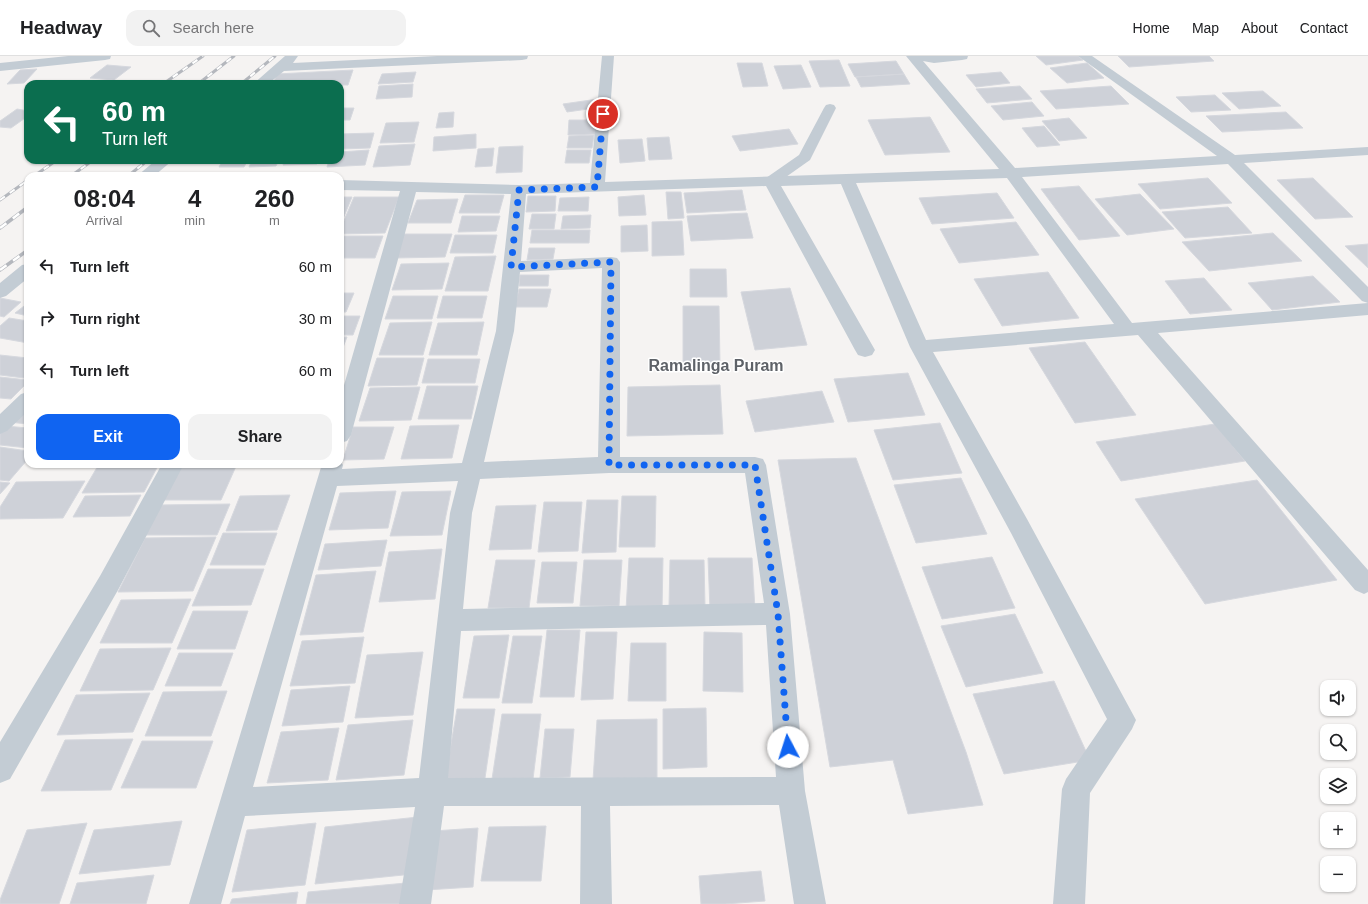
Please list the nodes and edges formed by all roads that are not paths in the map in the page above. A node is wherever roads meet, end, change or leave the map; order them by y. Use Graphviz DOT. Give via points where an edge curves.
graph roads {
  1 [pos="104,56"];
  2 [pos="292,56"];
  3 [pos="522,56"];
  4 [pos="608,56"];
  5 [pos="912,56"];
  6 [pos="916,56"];
  7 [pos="962,56"];
  8 [pos="1084,56"];
  9 [pos="0,67"];
  10 [pos="281,67"];
  11 [pos="265,80"];
  12 [pos="830,108"];
  13 [pos="1368,151"];
  14 [pos="1231,159"];
  15 [pos="160,164"];
  16 [pos="150,172"];
  17 [pos="1011,173"];
  18 [pos="846,178"];
  19 [pos="771,181"];
  20 [pos="344,186"];
  21 [pos="409,187"];
  22 [pos="597,187"];
  23 [pos="519,190"];
  24 [pos="511,267"];
  25 [pos="24,272"];
  26 [pos="0,292"];
  27 [pos="1368,297"];
  28 [pos="1368,309"];
  29 [pos="1135,328"];
  30 [pos="920,347"];
  31 [pos="865,350"];
  32 [pos="24,403"];
  33 [pos="344,422"];
  34 [pos="0,426"];
  35 [pos="609,465"];
  36 [pos="171,468"];
  37 [pos="330,471"];
  38 [pos="470,471"];
  39 [pos="1364,583"];
  40 [pos="778,614"];
  41 [pos="450,620"];
  42 [pos="0,769"];
  43 [pos="595,791"];
  44 [pos="432,792"];
  45 [pos="791,792"];
  46 [pos="234,802"];
  47 [pos="205,904"];
  48 [pos="415,904"];
  49 [pos="596,904"];
  50 [pos="810,904"];
  51 [pos="1069,904"];
  1 -- 9 [label="street"];
  2 -- 10 [label="street"];
  3 -- 10 [label="street"];
  4 -- 22 [label="street"];
  5 -- 17 [label="street"];
  6 -- 7 [label="street" via="934,59"];
  8 -- 14 [label="street"];
  10 -- 11 [label="street"];
  12 -- 19 [label="lane" via="805,156"];
  13 -- 14 [label="street"];
  14 -- 17 [label="street"];
  14 -- 27 [label="street"];
  15 -- 16 [label="street"];
  17 -- 18 [label="street"];
  17 -- 29 [label="street"];
  18 -- 19 [label="street"];
  18 -- 30 [label="street"];
  19 -- 22 [label="street"];
  19 -- 31 [label="street"];
  20 -- 21 [label="street"];
  21 -- 23 [label="street"];
  21 -- 33 [label="street"];
  22 -- 23 [label="street"];
  23 -- 24 [label="street"];
  24 -- 35 [label="street" via="611,262"];
  24 -- 38 [label="street" via="505,331"];
  25 -- 26 [label="street"];
  28 -- 29 [label="street"];
  29 -- 30 [label="street"];
  29 -- 39 [label="street"];
  30 -- 51 [label="street" via="1122,720 1076,789"];
  32 -- 34 [label="street"];
  35 -- 38 [label="street"];
  35 -- 40 [label="street" via="755,465"];
  36 -- 42 [label="street" via="109,583"];
  37 -- 38 [label="street"];
  37 -- 46 [label="street"];
  38 -- 41 [label="street" via="461,513"];
  40 -- 41 [label="street"];
  40 -- 45 [label="street"];
  41 -- 44 [label="street"];
  43 -- 44 [label="street"];
  43 -- 45 [label="street"];
  43 -- 49 [label="street"];
  44 -- 46 [label="street"];
  44 -- 48 [label="street"];
  45 -- 50 [label="street"];
  46 -- 47 [label="street"];
}
